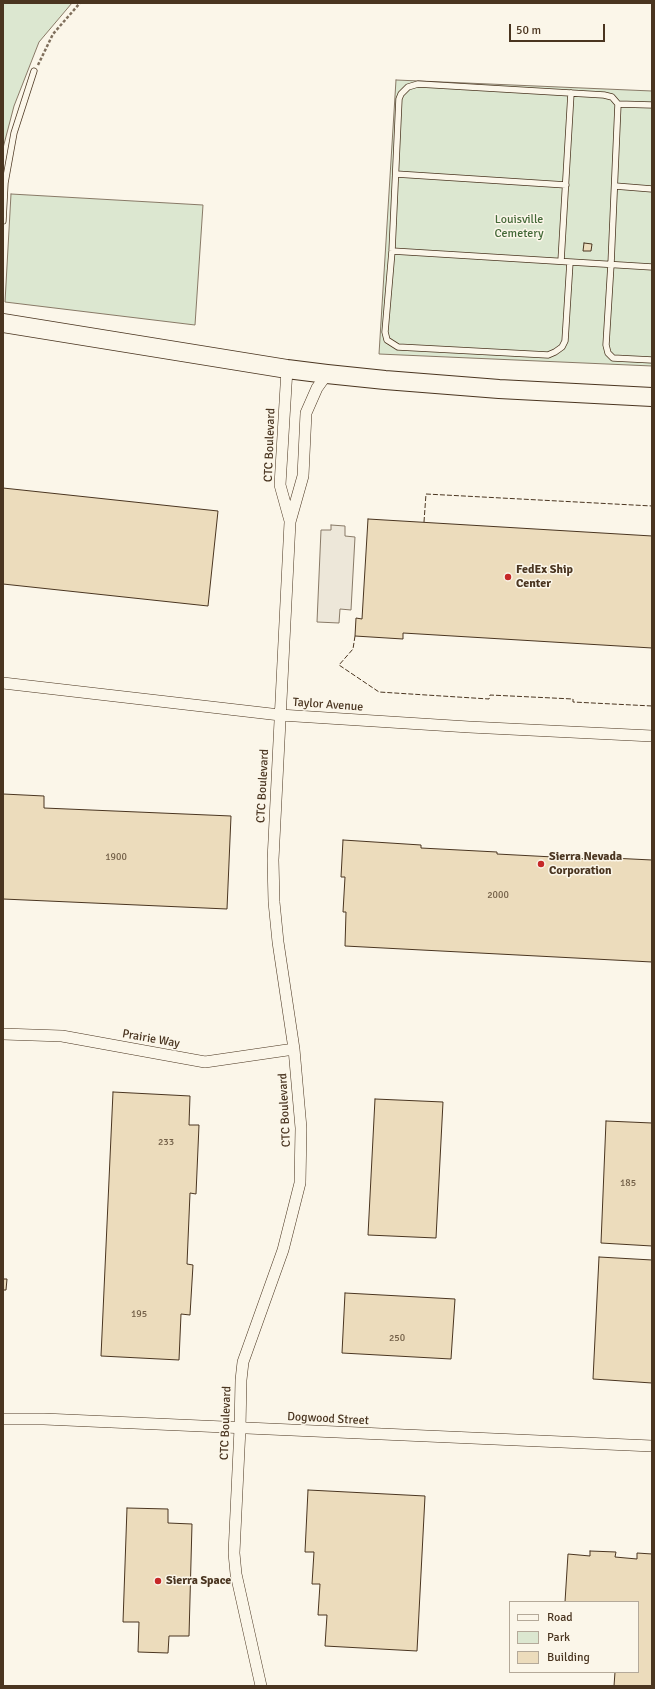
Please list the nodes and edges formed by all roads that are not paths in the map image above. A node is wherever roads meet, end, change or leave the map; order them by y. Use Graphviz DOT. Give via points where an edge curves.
graph roads {
  1 [pos="34,71"];
  2 [pos="571,93"];
  3 [pos="618,104"];
  4 [pos="652,106"];
  5 [pos="396,174"];
  6 [pos="566,185"];
  7 [pos="615,186"];
  8 [pos="652,189"];
  9 [pos="3,221"];
  10 [pos="392,251"];
  11 [pos="561,261"];
  12 [pos="570,262"];
  13 [pos="611,264"];
  14 [pos="652,267"];
  15 [pos="3,323"];
  16 [pos="652,360"];
  17 [pos="287,369"];
  18 [pos="327,374"];
  19 [pos="652,397"];
  20 [pos="290,522"];
  21 [pos="3,683"];
  22 [pos="280,715"];
  23 [pos="652,736"];
  24 [pos="3,1034"];
  25 [pos="294,1049"];
  26 [pos="3,1420"];
  27 [pos="240,1428"];
  28 [pos="652,1446"];
  29 [pos="261,1686"];
  1 -- 9 [label="lane" via="14,134"];
  2 -- 3 [label="lane" via="604,95 612,97"];
  2 -- 5 [label="lane" via="418,84 408,87 399,99"];
  2 -- 6 [label="lane"];
  3 -- 4 [label="lane"];
  3 -- 7 [label="lane"];
  5 -- 6 [label="lane"];
  5 -- 10 [label="lane"];
  6 -- 11 [label="lane"];
  7 -- 8 [label="lane"];
  7 -- 13 [label="lane"];
  10 -- 11 [label="lane"];
  10 -- 12 [label="lane" via="385,332 387,340 398,347 548,355 555,352 565,342"];
  11 -- 12 [label="lane"];
  12 -- 13 [label="lane"];
  13 -- 14 [label="lane"];
  13 -- 16 [label="lane" via="606,345 608,353 613,358"];
  15 -- 17 [label="main road"];
  17 -- 18 [label="main road"];
  17 -- 20 [label="street, CTC Boulevard" via="280,484"];
  18 -- 19 [label="main road" via="499,389"];
  18 -- 20 [label="street, CTC Boulevard" via="317,388 306,413 303,476"];
  20 -- 22 [label="street, CTC Boulevard"];
  21 -- 22 [label="street, Taylor Avenue"];
  22 -- 23 [label="street, Taylor Avenue"];
  22 -- 25 [label="street, CTC Boulevard" via="273,860 274,902"];
  24 -- 25 [label="street, Prairie Way" via="62,1036 205,1062"];
  25 -- 27 [label="street, CTC Boulevard" via="301,1128 300,1183 283,1250 244,1362"];
  26 -- 27 [label="street, Dogwood Street"];
  27 -- 28 [label="street, Dogwood Street"];
  27 -- 29 [label="street, CTC Boulevard" via="234,1552 236,1574"];
}
